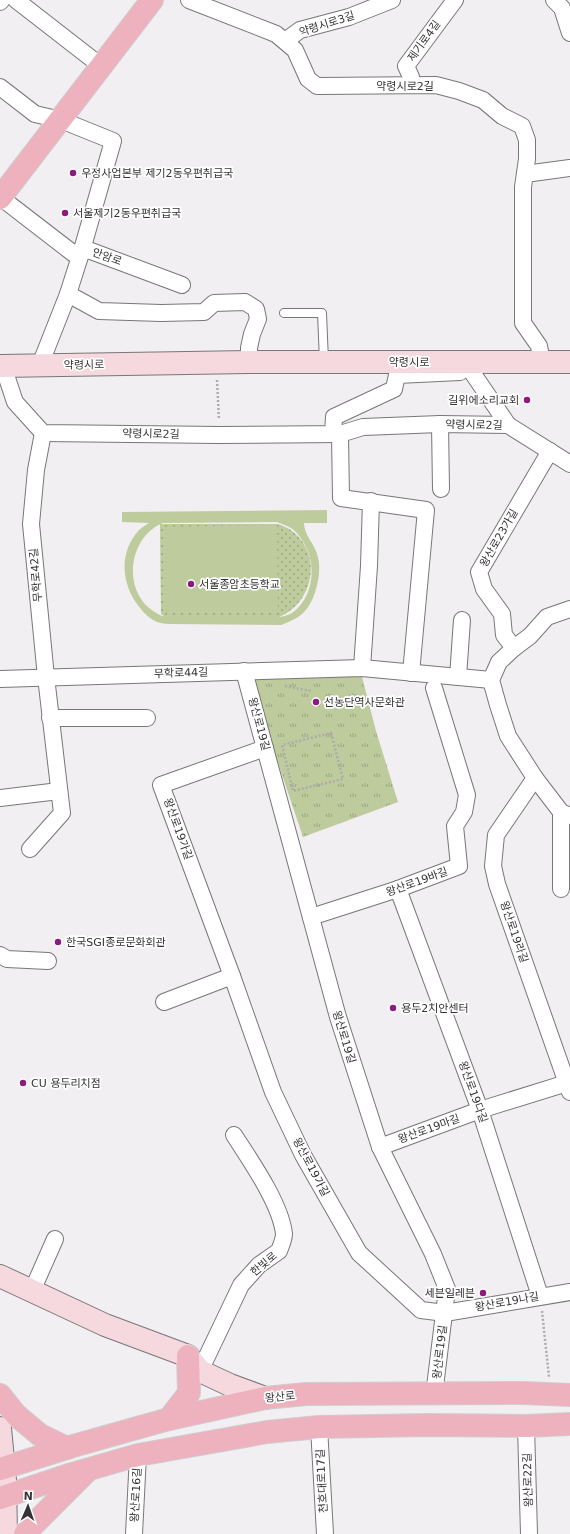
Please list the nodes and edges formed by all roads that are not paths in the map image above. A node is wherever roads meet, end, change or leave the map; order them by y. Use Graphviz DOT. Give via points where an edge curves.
graph roads {
  1 [pos="16,0"];
  2 [pos="152,0"];
  3 [pos="189,0"];
  4 [pos="392,0"];
  5 [pos="455,0"];
  6 [pos="554,0"];
  7 [pos="570,33"];
  8 [pos="285,41"];
  9 [pos="101,66"];
  10 [pos="411,85"];
  11 [pos="0,87"];
  12 [pos="60,120"];
  13 [pos="570,168"];
  14 [pos="525,174"];
  15 [pos="0,198"];
  16 [pos="82,250"];
  17 [pos="182,285"];
  18 [pos="68,294"];
  19 [pos="284,313"];
  20 [pos="249,362"];
  21 [pos="324,362"];
  22 [pos="542,362"];
  23 [pos="570,362"];
  24 [pos="40,365"];
  25 [pos="2,366"];
  26 [pos="468,367"];
  27 [pos="440,424"];
  28 [pos="508,425"];
  29 [pos="43,433"];
  30 [pos="336,434"];
  31 [pos="550,451"];
  32 [pos="570,464"];
  33 [pos="441,489"];
  34 [pos="371,502"];
  35 [pos="570,609"];
  36 [pos="462,620"];
  37 [pos="514,648"];
  38 [pos="362,668"];
  39 [pos="244,671"];
  40 [pos="411,673"];
  41 [pos="46,677"];
  42 [pos="458,677"];
  43 [pos="0,679"];
  44 [pos="491,680"];
  45 [pos="434,688"];
  46 [pos="50,718"];
  47 [pos="147,718"];
  48 [pos="265,748"];
  49 [pos="535,778"];
  50 [pos="59,791"];
  51 [pos="0,798"];
  52 [pos="566,814"];
  53 [pos="30,849"];
  54 [pos="398,889"];
  55 [pos="561,889"];
  56 [pos="311,917"];
  57 [pos="0,955"];
  58 [pos="48,962"];
  59 [pos="232,976"];
  60 [pos="164,1002"];
  61 [pos="569,1085"];
  62 [pos="480,1110"];
  63 [pos="234,1135"];
  64 [pos="380,1147"];
  65 [pos="55,1239"];
  66 [pos="0,1276"];
  67 [pos="32,1291"];
  68 [pos="570,1292"];
  69 [pos="540,1296"];
  70 [pos="445,1313"];
  71 [pos="194,1364"];
  72 [pos="0,1395"];
  73 [pos="434,1395"];
  74 [pos="570,1395"];
  75 [pos="265,1398"];
  76 [pos="169,1419"];
  77 [pos="570,1424"];
  78 [pos="526,1426"];
  79 [pos="319,1427"];
  80 [pos="0,1428"];
  81 [pos="67,1448"];
  82 [pos="138,1455"];
  83 [pos="2,1468"];
  84 [pos="89,1469"];
  85 [pos="2,1496"];
  86 [pos="6,1534"];
  87 [pos="25,1534"];
  88 [pos="134,1534"];
  89 [pos="325,1534"];
  90 [pos="529,1534"];
  1 -- 9 [label="street"];
  2 -- 9 [label="main road, 안암로"];
  3 -- 8 [label="street, 약령시로2길" via="276,34"];
  4 -- 8 [label="street, 약령시로3길" via="349,17 300,30"];
  5 -- 10 [label="street, 제기로4길" via="406,66 411,77"];
  6 -- 7 [label="street" via="562,8"];
  8 -- 10 [label="street, 약령시로2길" via="295,50 308,79 317,86"];
  9 -- 12 [label="main road, 안암로"];
  10 -- 14 [label="street, 약령시로2길" via="436,86 477,97 502,116 522,126 527,140"];
  11 -- 12 [label="street" via="35,114"];
  12 -- 15 [label="main road, 안암로"];
  12 -- 16 [label="street" via="113,141"];
  13 -- 14 [label="street"];
  14 -- 22 [label="street, 약령시로2길" via="523,323 539,346"];
  15 -- 16 [label="street, 안암로" via="74,254"];
  16 -- 17 [label="street, 안암로" via="92,251"];
  16 -- 18 [label="street"];
  18 -- 20 [label="street" via="100,311 204,312 214,303 245,302 256,309 258,319 249,348"];
  18 -- 24 [label="street"];
  19 -- 21 [label="lane" via="322,313"];
  20 -- 21 [label="main road, 약령시로"];
  20 -- 24 [label="main road, 약령시로"];
  21 -- 26 [label="main road, 약령시로"];
  22 -- 23 [label="main road, 약령시로"];
  22 -- 26 [label="main road, 약령시로"];
  24 -- 25 [label="main road, 약령시로"];
  25 -- 29 [label="street" via="15,402"];
  26 -- 28 [label="street"];
  26 -- 30 [label="street, 약령시로" via="397,375 394,389 334,417"];
  27 -- 28 [label="street, 약령시로2길"];
  27 -- 30 [label="street, 약령시로2길" via="363,427"];
  27 -- 33 [label="street, 약령시로2길"];
  28 -- 31 [label="street, 약령시로2길"];
  29 -- 30 [label="street, 약령시로2길"];
  29 -- 41 [label="street, 무학로42길" via="36,470 31,524"];
  30 -- 34 [label="street" via="340,498"];
  31 -- 32 [label="street, 약령시로2길"];
  31 -- 37 [label="street, 왕산로23가길" via="480,572 484,590 502,614 504,635"];
  34 -- 38 [label="street"];
  34 -- 40 [label="street" via="426,510"];
  35 -- 37 [label="street" via="547,617 530,636"];
  36 -- 42 [label="street"];
  37 -- 44 [label="street" via="499,662"];
  38 -- 39 [label="street, 무학로44길"];
  38 -- 40 [label="street, 무학로44길"];
  39 -- 41 [label="street, 무학로44길"];
  39 -- 48 [label="street, 왕산로19길"];
  40 -- 42 [label="street, 무학로44길"];
  41 -- 43 [label="street, 무학로44길"];
  41 -- 46 [label="street, 무학로42길"];
  42 -- 44 [label="street, 무학로44길"];
  44 -- 49 [label="street" via="508,736"];
  45 -- 54 [label="street, 왕산로19바길" via="467,795 464,812 455,826 459,866"];
  46 -- 47 [label="street"];
  46 -- 50 [label="street, 무학로42길"];
  48 -- 56 [label="street, 왕산로19길"];
  48 -- 59 [label="street, 왕산로19가길" via="161,785"];
  49 -- 52 [label="street"];
  49 -- 61 [label="street, 왕산로19라길" via="496,835 493,866 497,884"];
  50 -- 51 [label="street"];
  50 -- 53 [label="street, 무학로42길" via="62,813"];
  52 -- 55 [label="street"];
  54 -- 56 [label="street, 왕산로19바길"];
  54 -- 62 [label="street, 왕산로19다길"];
  56 -- 64 [label="street, 왕산로19길" via="338,1017"];
  57 -- 58 [label="street" via="7,959"];
  59 -- 60 [label="street"];
  59 -- 70 [label="street, 왕산로19가길" via="273,1092 303,1156 359,1253 421,1310"];
  61 -- 62 [label="street, 왕산로19마길"];
  62 -- 64 [label="street, 왕산로19마길"];
  62 -- 69 [label="street, 왕산로19다길"];
  63 -- 71 [label="street, 한빛로" via="266,1187 284,1235 279,1251 259,1265 241,1285"];
  64 -- 70 [label="street, 왕산로19길" via="433,1254 447,1289"];
  65 -- 67 [label="street"];
  66 -- 67 [label="main road"];
  67 -- 71 [label="main road"];
  68 -- 69 [label="street, 왕산로19나길"];
  69 -- 70 [label="street, 왕산로19나길"];
  70 -- 73 [label="street, 왕산로19길"];
  71 -- 75 [label="main road" via="230,1385"];
  71 -- 76 [label="main road" via="189,1393"];
  72 -- 81 [label="main road" via="16,1415 40,1435"];
  73 -- 74 [label="main road, 왕산로"];
  73 -- 75 [label="main road, 왕산로" via="306,1394"];
  75 -- 76 [label="main road, 왕산로"];
  76 -- 81 [label="main road, 왕산로"];
  77 -- 78 [label="main road"];
  78 -- 79 [label="main road"];
  78 -- 90 [label="street, 왕산로22길"];
  79 -- 82 [label="main road" via="267,1432"];
  79 -- 89 [label="street, 천호대로17길"];
  80 -- 83 [label="main road"];
  81 -- 83 [label="main road, 왕산로"];
  82 -- 84 [label="main road"];
  82 -- 88 [label="street, 왕산로16길"];
  83 -- 85 [label="main road"];
  84 -- 85 [label="main road"];
  84 -- 87 [label="main road"];
  85 -- 86 [label="main road"];
}
